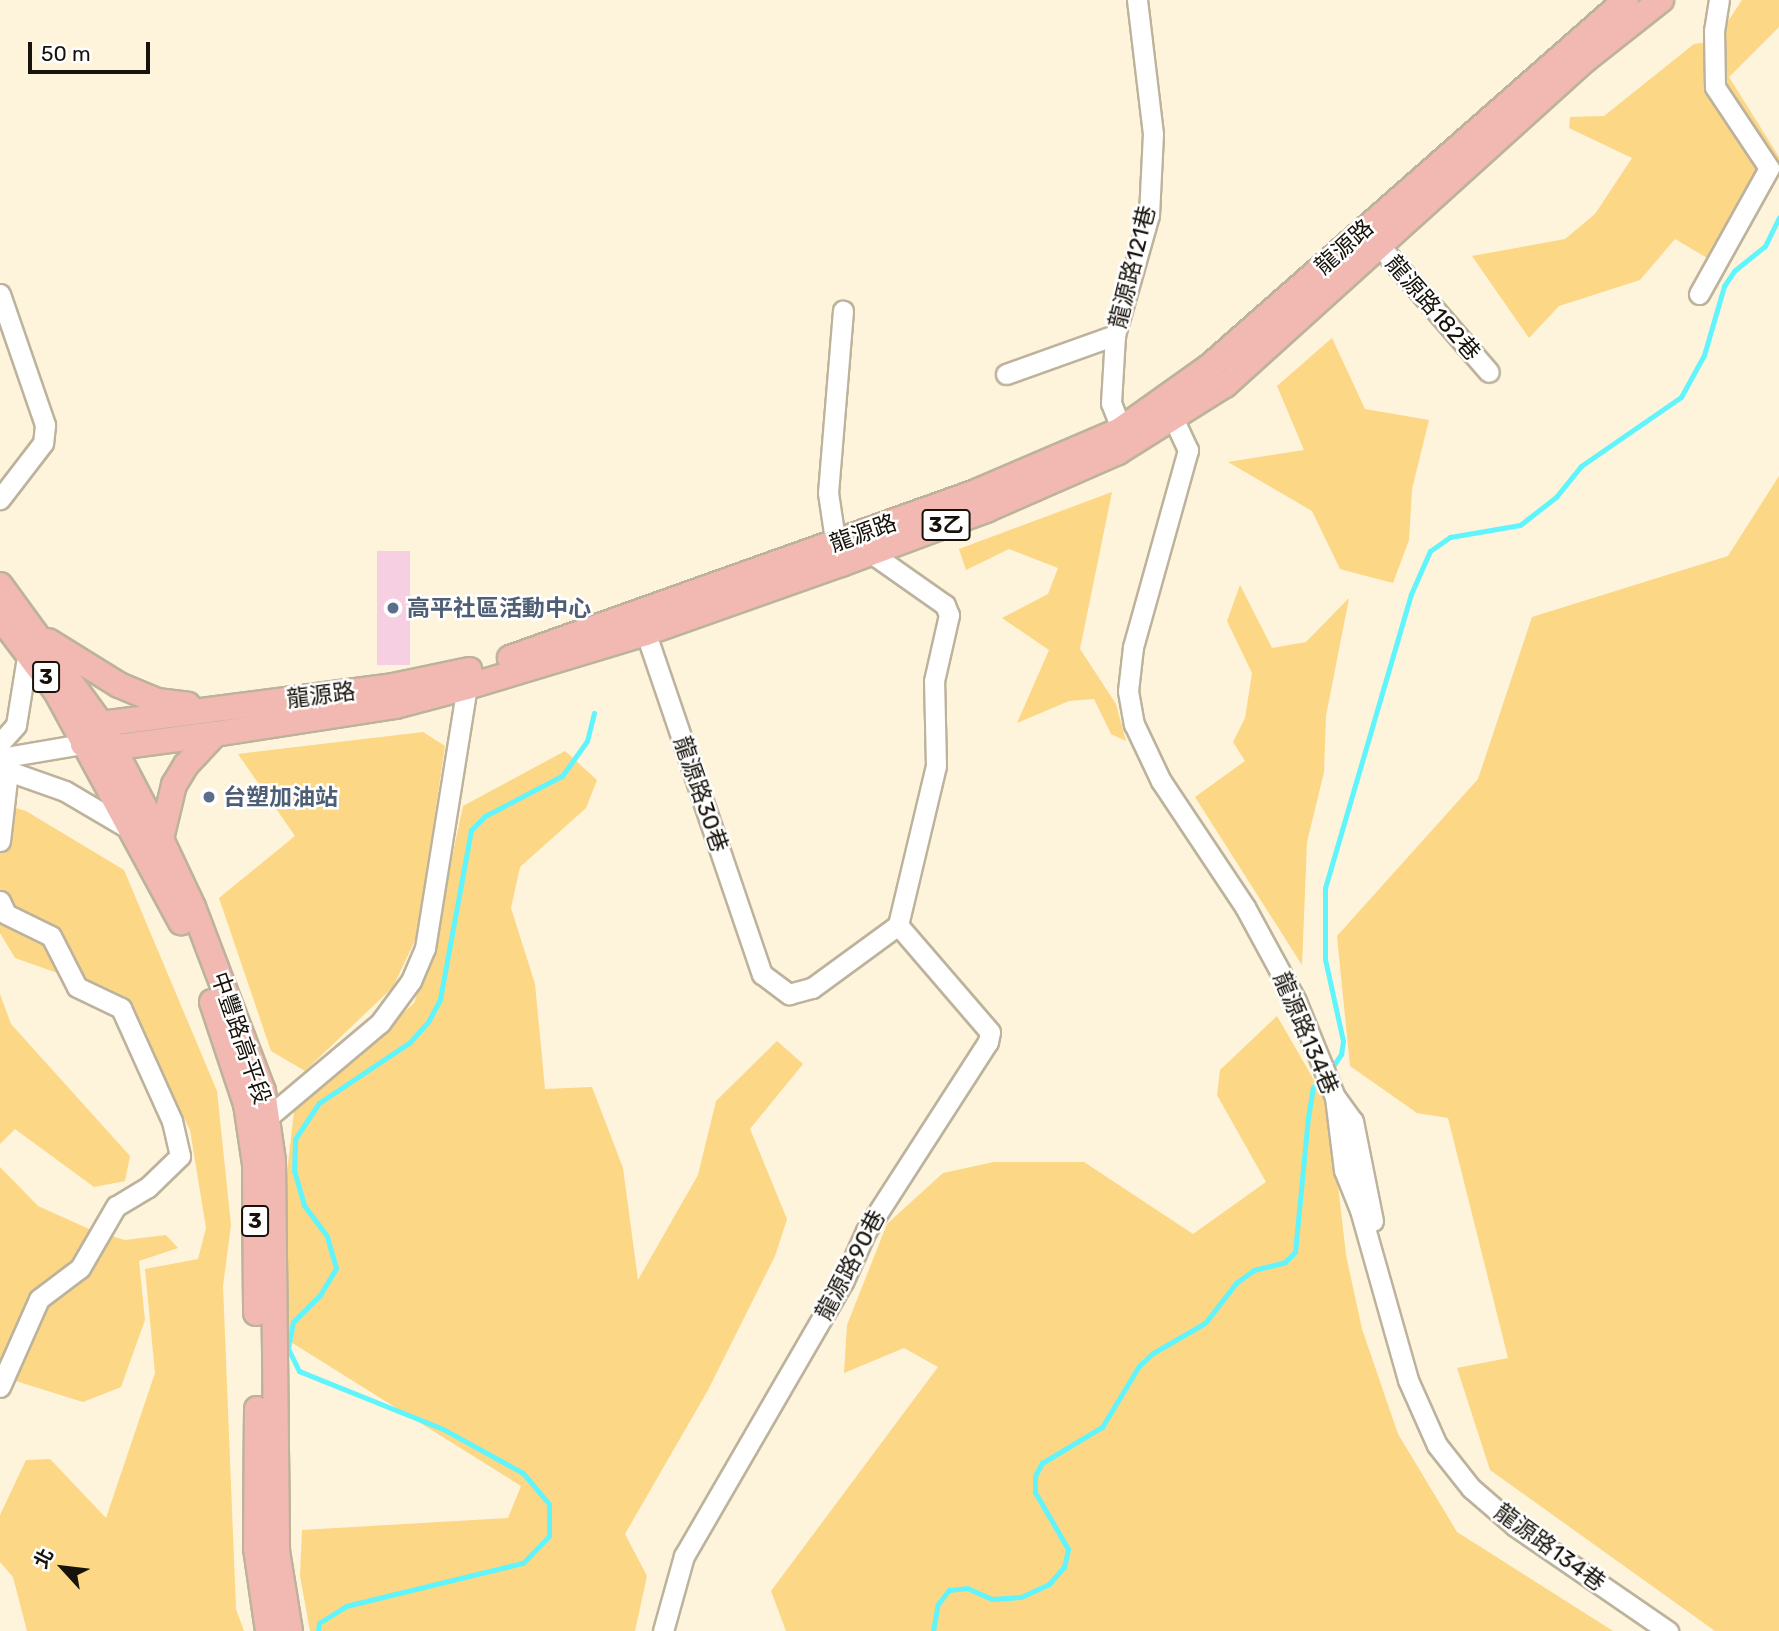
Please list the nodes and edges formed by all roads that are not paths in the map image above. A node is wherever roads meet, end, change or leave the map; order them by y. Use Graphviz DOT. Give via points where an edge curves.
graph roads {
  1 [pos="1137,0"];
  2 [pos="1626,0"];
  3 [pos="1661,0"];
  4 [pos="1720,0"];
  5 [pos="1378,244"];
  6 [pos="0,294"];
  7 [pos="1699,294"];
  8 [pos="843,311"];
  9 [pos="1115,335"];
  10 [pos="1489,372"];
  11 [pos="1006,374"];
  12 [pos="1170,409"];
  13 [pos="1124,438"];
  14 [pos="0,499"];
  15 [pos="870,553"];
  16 [pos="838,554"];
  17 [pos="0,586"];
  18 [pos="0,617"];
  19 [pos="643,624"];
  20 [pos="34,643"];
  21 [pos="467,687"];
  22 [pos="213,708"];
  23 [pos="101,724"];
  24 [pos="215,733"];
  25 [pos="0,743"];
  26 [pos="83,744"];
  27 [pos="110,748"];
  28 [pos="3,766"];
  29 [pos="135,833"];
  30 [pos="160,838"];
  31 [pos="0,841"];
  32 [pos="0,901"];
  33 [pos="898,925"];
  34 [pos="267,1118"];
  35 [pos="0,1387"];
  36 [pos="265,1443"];
  37 [pos="268,1631"];
  38 [pos="290,1631"];
  39 [pos="663,1631"];
  40 [pos="1668,1631"];
  1 -- 9 [label="street, 龍源路121巷" via="1153,134 1149,215"];
  2 -- 12 [label="main road, 龍源路 / 3乙"];
  3 -- 5 [label="main road, 3乙" via="1585,60"];
  4 -- 7 [label="street" via="1714,31 1715,87 1769,168"];
  5 -- 10 [label="street, 龍源路182巷"];
  5 -- 12 [label="main road, 3乙" via="1225,385"];
  6 -- 14 [label="street" via="46,425 43,443"];
  8 -- 16 [label="street" via="828,493"];
  9 -- 11 [label="street"];
  9 -- 13 [label="street, 龍源路121巷" via="1111,403"];
  12 -- 13 [label="main road, 3乙"];
  12 -- 40 [label="street, 龍源路134巷" via="1188,450 1133,647 1128,691 1134,724 1161,782 1245,906 1296,1001 1333,1092 1353,1121 1364,1159 1384,1292 1408,1380 1437,1445 1471,1488 1515,1526"];
  13 -- 15 [label="main road, 3乙" via="1037,489"];
  13 -- 16 [label="main road, 龍源路 / 3乙" via="978,491"];
  15 -- 16 [label="main road, 3乙"];
  15 -- 33 [label="street" via="945,605 949,615 934,681 936,766"];
  16 -- 19 [label="main road, 3乙"];
  17 -- 20 [label="main road, 中豐路高平段 / 3"];
  18 -- 20 [label="main road, 中豐路高平段 / 3"];
  19 -- 21 [label="main road, 3乙"];
  19 -- 22 [label="main road, 龍源路 / 3乙" via="437,678"];
  19 -- 33 [label="street, 龍源路30巷" via="762,974 789,994 812,988"];
  20 -- 22 [label="main road" via="157,701"];
  20 -- 23 [label="main road, 中豐路高平段 / 3"];
  20 -- 25 [label="street" via="16,725"];
  20 -- 26 [label="main road, 中豐路高平段 / 3"];
  21 -- 24 [label="main road, 3乙" via="396,706"];
  21 -- 34 [label="street" via="425,948 411,981 380,1023"];
  22 -- 23 [label="main road, 龍源路 / 3乙"];
  23 -- 26 [label="main road"];
  23 -- 27 [label="main road, 中豐路高平段 / 3"];
  24 -- 27 [label="main road, 3乙"];
  24 -- 30 [label="main road" via="174,785"];
  26 -- 27 [label="main road, 3乙"];
  26 -- 28 [label="street"];
  26 -- 29 [label="main road, 中豐路高平段 / 3"];
  27 -- 30 [label="main road, 中豐路高平段 / 3"];
  28 -- 29 [label="street" via="65,791"];
  28 -- 31 [label="street"];
  29 -- 36 [label="main road, 中豐路高平段 / 3" via="176,909 223,1028 246,1104 255,1164"];
  30 -- 34 [label="main road, 中豐路高平段 / 3" via="245,1039"];
  32 -- 35 [label="street" via="6,914 51,936 77,987 121,1008 172,1121 180,1156 148,1187 116,1206 80,1268 39,1300"];
  33 -- 39 [label="street, 龍源路90巷" via="990,1032 988,1042 866,1231 843,1283 684,1556"];
  34 -- 36 [label="main road, 中豐路高平段 / 3" via="274,1161"];
  36 -- 37 [label="main road, 中豐路高平段 / 3" via="256,1548"];
  36 -- 38 [label="main road, 中豐路高平段 / 3"];
}
